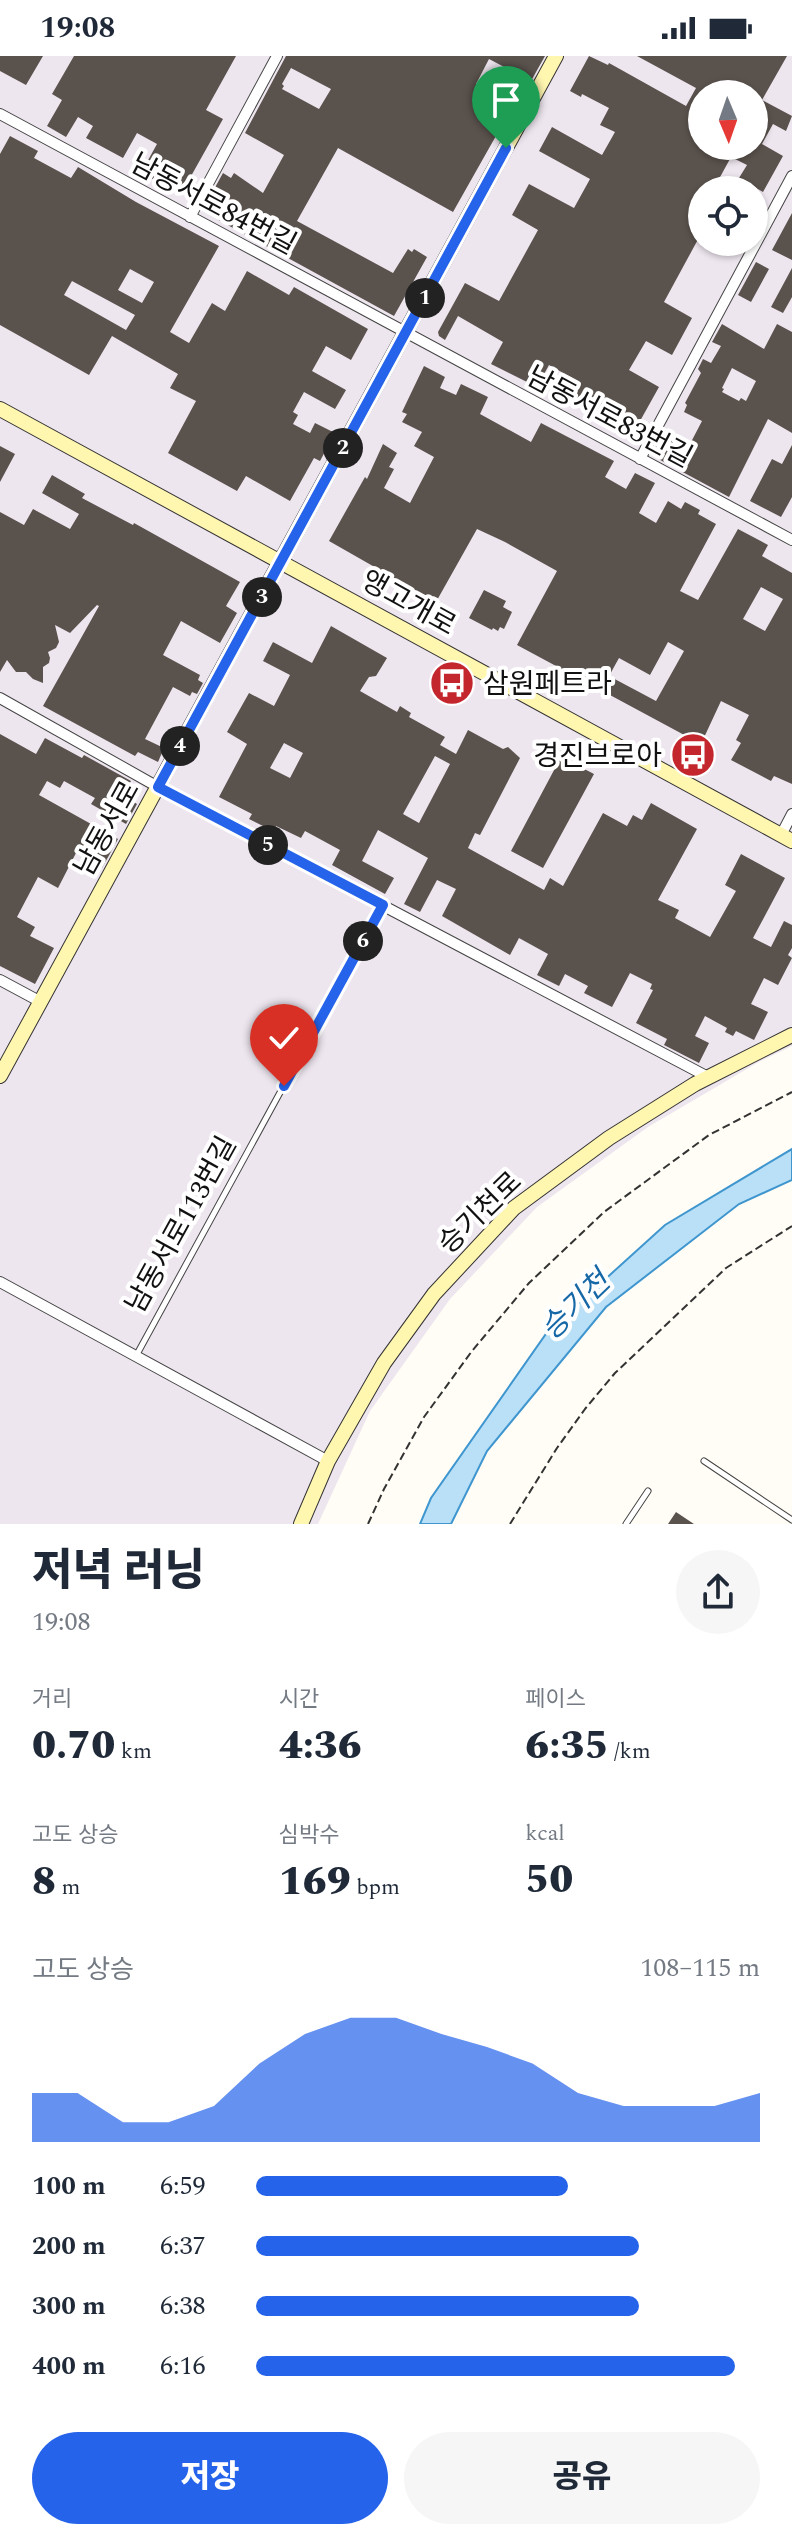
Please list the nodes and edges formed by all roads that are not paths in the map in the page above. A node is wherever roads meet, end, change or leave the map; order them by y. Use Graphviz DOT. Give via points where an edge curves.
graph roads {
  1 [pos="277,56"];
  2 [pos="556,56"];
  3 [pos="0,114"];
  4 [pos="792,176"];
  5 [pos="190,217"];
  6 [pos="405,333"];
  7 [pos="0,409"];
  8 [pos="640,459"];
  9 [pos="792,540"];
  10 [pos="281,562"];
  11 [pos="0,698"];
  12 [pos="158,787"];
  13 [pos="792,814"];
  14 [pos="786,838"];
  15 [pos="383,905"];
  16 [pos="0,980"];
  17 [pos="41,1002"];
  18 [pos="792,1035"];
  19 [pos="0,1076"];
  20 [pos="708,1077"];
  21 [pos="0,1282"];
  22 [pos="136,1356"];
  23 [pos="328,1461"];
  24 [pos="704,1461"];
  25 [pos="648,1491"];
  26 [pos="792,1520"];
  27 [pos="301,1524"];
  28 [pos="626,1524"];
  1 -- 5 [label="street"];
  2 -- 6 [label="street, 남동서로"];
  3 -- 5 [label="street, 남동서로84번길"];
  4 -- 8 [label="street"];
  5 -- 6 [label="street, 남동서로84번길"];
  6 -- 8 [label="street, 남동서로83번길"];
  6 -- 10 [label="street, 남동서로"];
  7 -- 10 [label="street, 앵고개로"];
  8 -- 9 [label="street, 남동서로83번길"];
  10 -- 12 [label="street, 남동서로"];
  10 -- 14 [label="street, 앵고개로"];
  11 -- 12 [label="street"];
  12 -- 15 [label="street"];
  12 -- 17 [label="street, 남동서로"];
  13 -- 14 [label="street"];
  15 -- 20 [label="street"];
  15 -- 22 [label="lane, 남동서로113번길"];
  16 -- 17 [label="street"];
  17 -- 19 [label="street, 남동서로"];
  18 -- 20 [label="street, 승기천로"];
  20 -- 23 [label="street, 승기천로" via="609,1138 514,1208 434,1294 384,1363"];
  21 -- 22 [label="street"];
  22 -- 23 [label="street"];
  23 -- 27 [label="street, 승기천로"];
  24 -- 26 [label="lane"];
  25 -- 28 [label="lane"];
}
